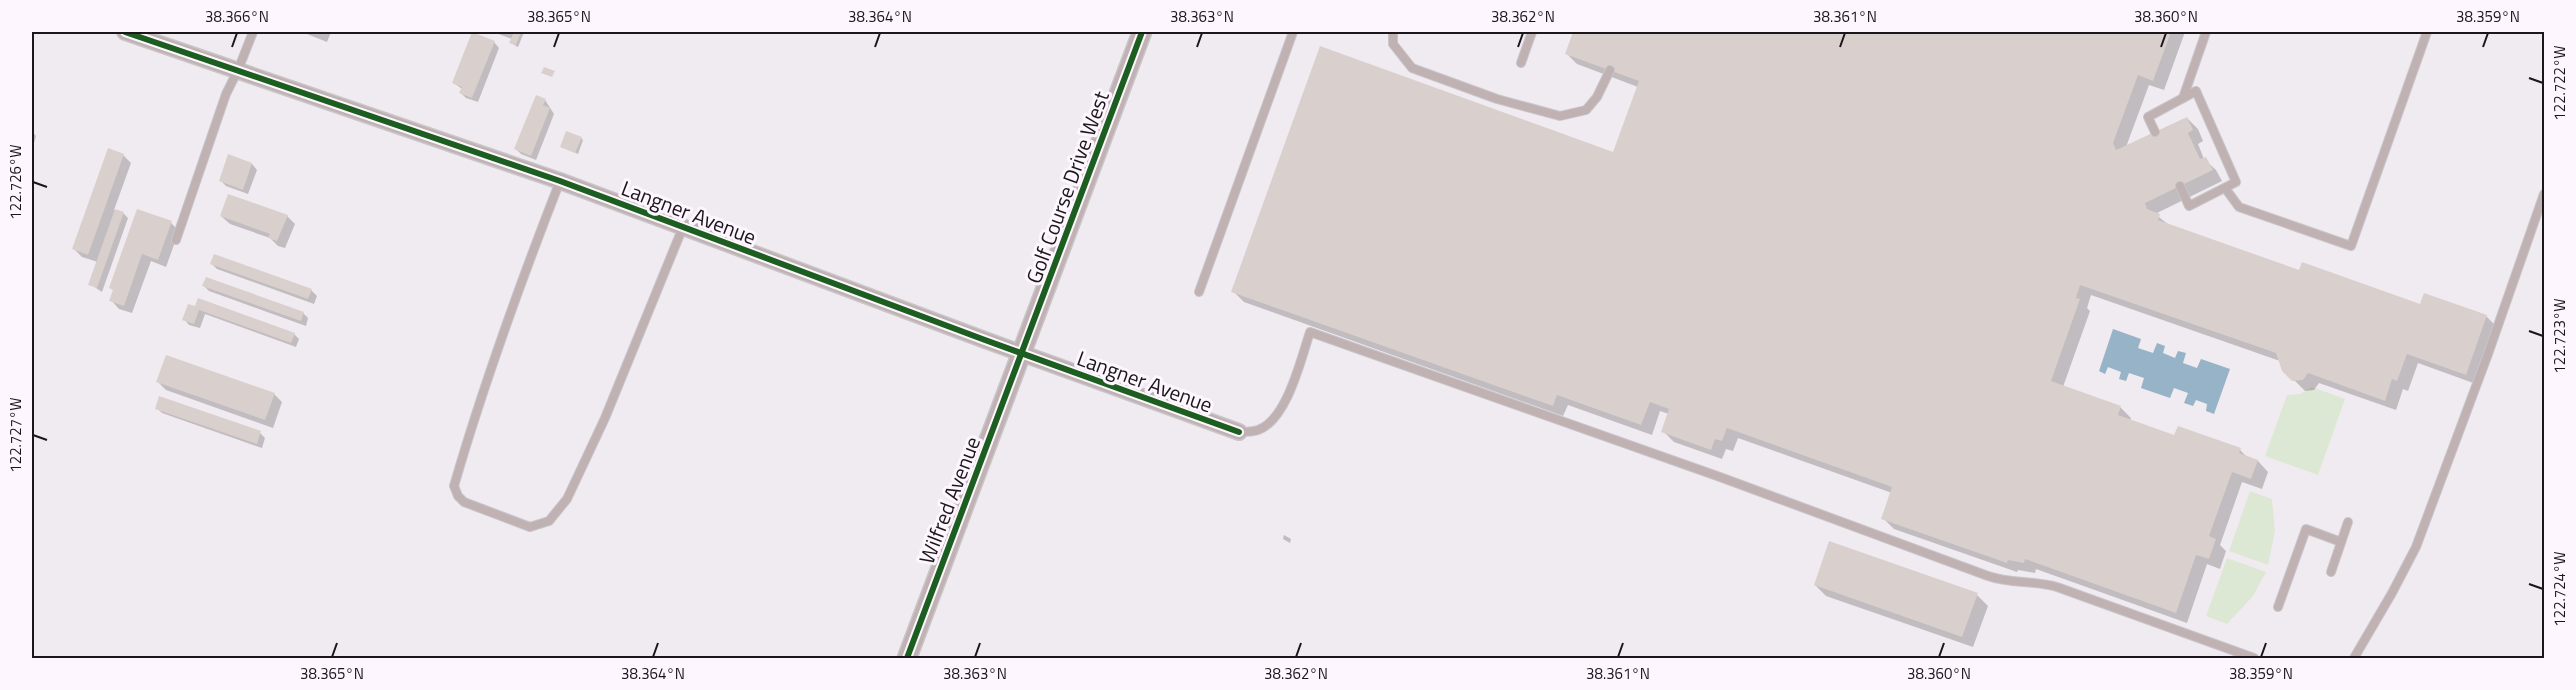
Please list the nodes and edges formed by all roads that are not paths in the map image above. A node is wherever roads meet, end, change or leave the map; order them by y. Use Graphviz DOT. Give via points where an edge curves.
graph roads {
  1 [pos="125,32"];
  2 [pos="253,32"];
  3 [pos="1142,32"];
  4 [pos="1293,32"];
  5 [pos="1393,32"];
  6 [pos="1532,32"];
  7 [pos="2206,32"];
  8 [pos="2427,32"];
  9 [pos="1521,63"];
  10 [pos="238,70"];
  11 [pos="1610,70"];
  12 [pos="2183,98"];
  13 [pos="2155,132"];
  14 [pos="560,181"];
  15 [pos="2180,186"];
  16 [pos="2225,188"];
  17 [pos="2544,194"];
  18 [pos="683,227"];
  19 [pos="176,240"];
  20 [pos="1199,292"];
  21 [pos="1023,354"];
  22 [pos="1239,432"];
  23 [pos="2348,522"];
  24 [pos="2342,542"];
  25 [pos="2331,572"];
  26 [pos="2278,607"];
  27 [pos="907,658"];
  28 [pos="2254,658"];
  29 [pos="2354,658"];
  1 -- 10 [label="street, Langner Avenue"];
  2 -- 10 [label="lane"];
  3 -- 21 [label="street, Golf Course Drive West"];
  4 -- 20 [label="lane"];
  5 -- 11 [label="lane" via="1392,44 1412,68 1497,99 1560,116 1586,110"];
  6 -- 9 [label="lane"];
  7 -- 12 [label="lane"];
  8 -- 16 [label="lane" via="2351,246 2239,207"];
  10 -- 14 [label="street, Langner Avenue"];
  10 -- 19 [label="lane" via="225,94"];
  12 -- 13 [label="lane" via="2148,117"];
  12 -- 16 [label="lane" via="2196,91 2236,183"];
  14 -- 18 [label="street, Langner Avenue"];
  14 -- 18 [label="lane" via="497,350 454,486 460,499 474,507 530,527 549,521 567,499 605,418"];
  15 -- 16 [label="lane" via="2189,206"];
  17 -- 29 [label="lane" via="2416,546"];
  18 -- 21 [label="street, Langner Avenue"];
  21 -- 22 [label="street, Langner Avenue"];
  21 -- 27 [label="street, Wilfred Avenue"];
  22 -- 28 [label="lane" via="1258,430 1278,415 1310,332 1988,576 2056,587"];
  23 -- 24 [label="lane"];
  24 -- 25 [label="lane"];
  24 -- 26 [label="lane" via="2306,529"];
}
